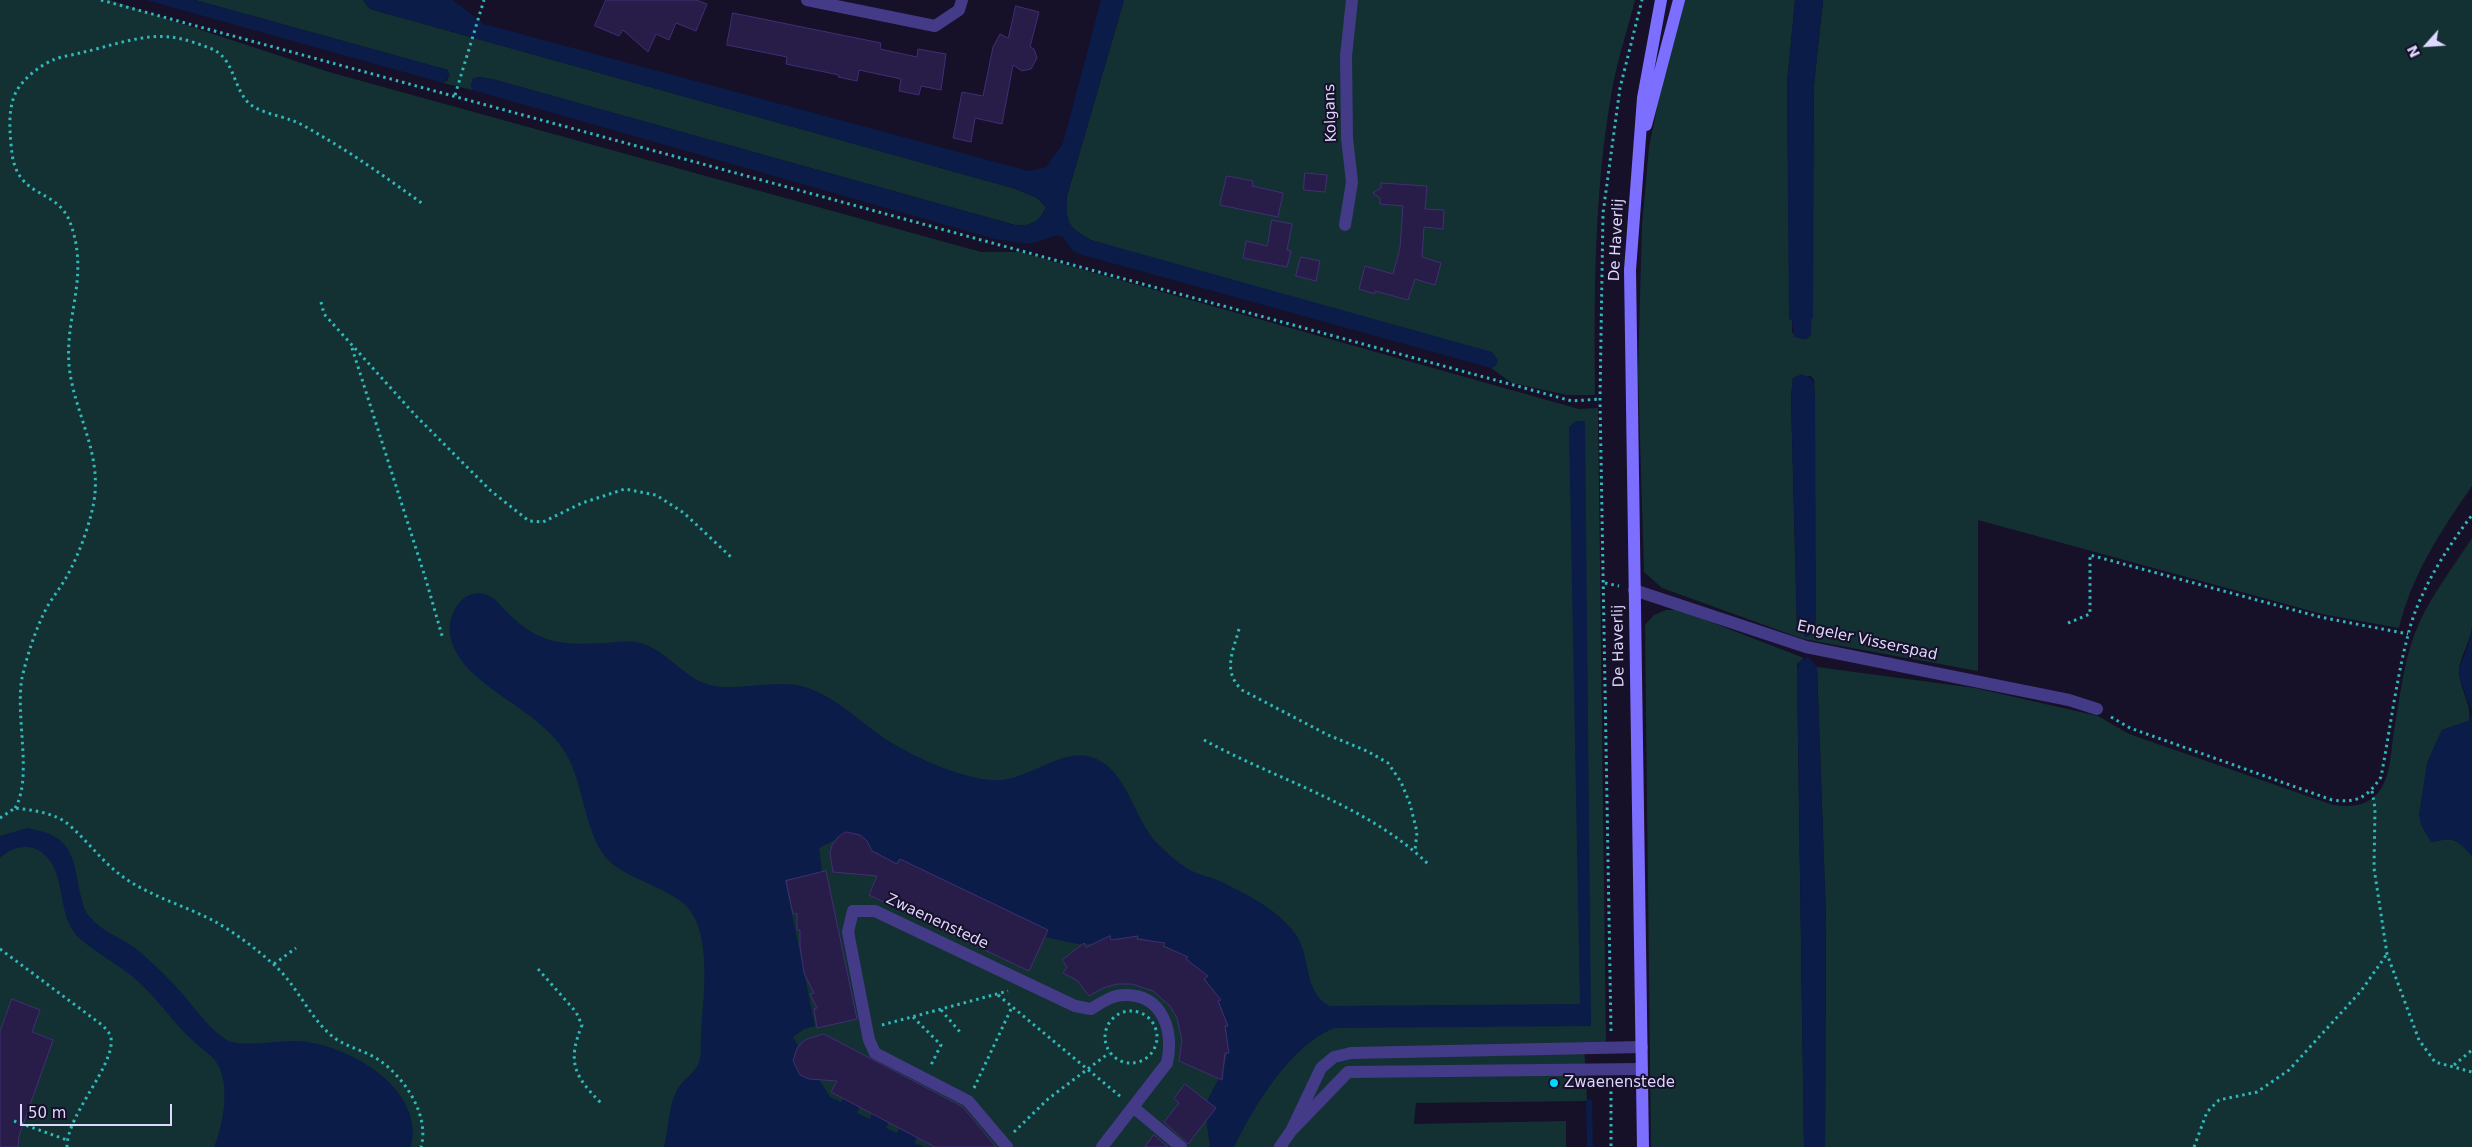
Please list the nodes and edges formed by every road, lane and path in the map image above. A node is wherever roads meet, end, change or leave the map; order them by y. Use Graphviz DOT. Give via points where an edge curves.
graph roads {
  1 [pos="101,0"];
  2 [pos="484,0"];
  3 [pos="806,0"];
  4 [pos="962,0"];
  5 [pos="1352,0"];
  6 [pos="1642,0"];
  7 [pos="1661,0"];
  8 [pos="1679,0"];
  9 [pos="455,95"];
  10 [pos="1641,145"];
  11 [pos="423,204"];
  12 [pos="1345,225"];
  13 [pos="321,302"];
  14 [pos="352,346"];
  15 [pos="1600,399"];
  16 [pos="2472,515"];
  17 [pos="732,558"];
  18 [pos="1634,590"];
  19 [pos="2068,623"];
  20 [pos="1239,629"];
  21 [pos="2408,634"];
  22 [pos="443,639"];
  23 [pos="2097,709"];
  24 [pos="1204,740"];
  25 [pos="2372,792"];
  26 [pos="15,808"];
  27 [pos="0,818"];
  28 [pos="1415,850"];
  29 [pos="1429,865"];
  30 [pos="296,948"];
  31 [pos="0,950"];
  32 [pos="2386,954"];
  33 [pos="274,964"];
  34 [pos="538,969"];
  35 [pos="1028,983"];
  36 [pos="998,996"];
  37 [pos="1012,1007"];
  38 [pos="941,1010"];
  39 [pos="913,1017"];
  40 [pos="866,1029"];
  41 [pos="960,1032"];
  42 [pos="1642,1047"];
  43 [pos="1611,1050"];
  44 [pos="2472,1050"];
  45 [pos="1109,1053"];
  46 [pos="2454,1065"];
  47 [pos="1642,1069"];
  48 [pos="1088,1070"];
  49 [pos="1611,1070"];
  50 [pos="2472,1072"];
  51 [pos="924,1079"];
  52 [pos="968,1101"];
  53 [pos="601,1103"];
  54 [pos="1133,1107"];
  55 [pos="14,1121"];
  56 [pos="1291,1131"];
  57 [pos="67,1140"];
  58 [pos="1005,1144"];
  59 [pos="67,1147"];
  60 [pos="421,1147"];
  61 [pos="1102,1147"];
  62 [pos="1182,1147"];
  63 [pos="1280,1147"];
  64 [pos="1612,1147"];
  65 [pos="1643,1147"];
  66 [pos="2194,1147"];
  1 -- 9 [label="path"];
  2 -- 9 [label="path"];
  3 -- 4 [label="street" via="935,26 959,10"];
  5 -- 12 [label="street, Kolgans" via="1346,56 1352,182"];
  6 -- 15 [label="path, De Haverlij" via="1620,88 1603,213"];
  7 -- 10 [label="street, De Haverlij" via="1643,98"];
  8 -- 10 [label="street, De Haverlij"];
  9 -- 15 [label="path" via="1572,400"];
  10 -- 18 [label="street, De Haverlij" via="1630,270"];
  11 -- 26 [label="path" via="359,157 295,121 246,101 232,68 216,51 172,37 149,37 53,60 30,75 16,93 10,114 12,155 17,175 29,188 53,200 68,218 75,241 79,268 69,364 73,389 94,456 96,493 90,521 69,574 45,611 25,665 20,698 24,771"];
  13 -- 14 [label="path" via="324,314"];
  14 -- 17 [label="path" via="491,491 529,520 543,522 582,503 625,489 633,490 656,495 684,512"];
  14 -- 22 [label="path"];
  15 -- 43 [label="path, De Haverlij"];
  16 -- 21 [label="path" via="2438,568"];
  18 -- 23 [label="street, Engeler Visserspad" via="1806,647 2069,700"];
  18 -- 42 [label="street, De Haverlij"];
  19 -- 21 [label="path" via="2090,614 2090,555 2320,617"];
  20 -- 28 [label="path" via="1229,668 1233,681 1242,690 1328,736 1388,763 1410,804 1417,832"];
  21 -- 25 [label="path" via="2381,777"];
  23 -- 25 [label="path" via="2130,728 2332,800 2350,802"];
  24 -- 28 [label="path" via="1338,804"];
  25 -- 32 [label="path" via="2374,868"];
  26 -- 27 [label="path"];
  26 -- 33 [label="path" via="45,814 67,823 109,868 131,883 216,922"];
  28 -- 29 [label="path"];
  30 -- 33 [label="path"];
  31 -- 57 [label="path" via="102,1025 110,1035 102,1068"];
  32 -- 46 [label="path" via="2419,1040 2435,1062"];
  32 -- 66 [label="path" via="2362,991 2289,1070 2257,1092 2219,1100 2207,1112"];
  33 -- 60 [label="path" via="320,1026 335,1038 379,1060 398,1076 413,1098 421,1119"];
  34 -- 53 [label="path" via="576,1012 582,1026 573,1046 575,1069"];
  35 -- 36 [label="path"];
  35 -- 40 [label="street, Zwaenenstede" via="875,910 853,911 848,932"];
  35 -- 54 [label="street, Zwaenenstede" via="1075,1006 1091,1009 1107,999 1122,995 1139,997 1156,1007 1168,1026 1171,1047 1167,1063"];
  36 -- 37 [label="path"];
  36 -- 38 [label="path"];
  37 -- 48 [label="path"];
  37 -- 52 [label="path"];
  38 -- 39 [label="path"];
  38 -- 41 [label="path"];
  39 -- 40 [label="path"];
  39 -- 51 [label="path" via="941,1045"];
  40 -- 51 [label="street, Zwaenenstede" via="875,1054"];
  42 -- 43 [label="street"];
  42 -- 47 [label="street, De Haverlij"];
  43 -- 56 [label="street" via="1351,1053 1334,1057 1320,1068"];
  44 -- 46 [label="path"];
  45 -- 45 [label="path" via="1116,1060 1136,1064 1152,1053 1157,1040 1150,1019 1133,1011 1119,1014 1109,1022 1105,1030"];
  45 -- 48 [label="path"];
  46 -- 50 [label="path"];
  47 -- 49 [label="street"];
  47 -- 65 [label="street, De Haverlij"];
  48 -- 54 [label="path"];
  48 -- 58 [label="path" via="1048,1099"];
  49 -- 56 [label="street" via="1348,1072"];
  49 -- 64 [label="path"];
  51 -- 52 [label="street, Zwaenenstede"];
  52 -- 58 [label="street, Zwaenenstede"];
  54 -- 61 [label="street, Zwaenenstede"];
  54 -- 62 [label="street"];
  55 -- 57 [label="path"];
  56 -- 63 [label="street"];
  57 -- 59 [label="path"];
}
